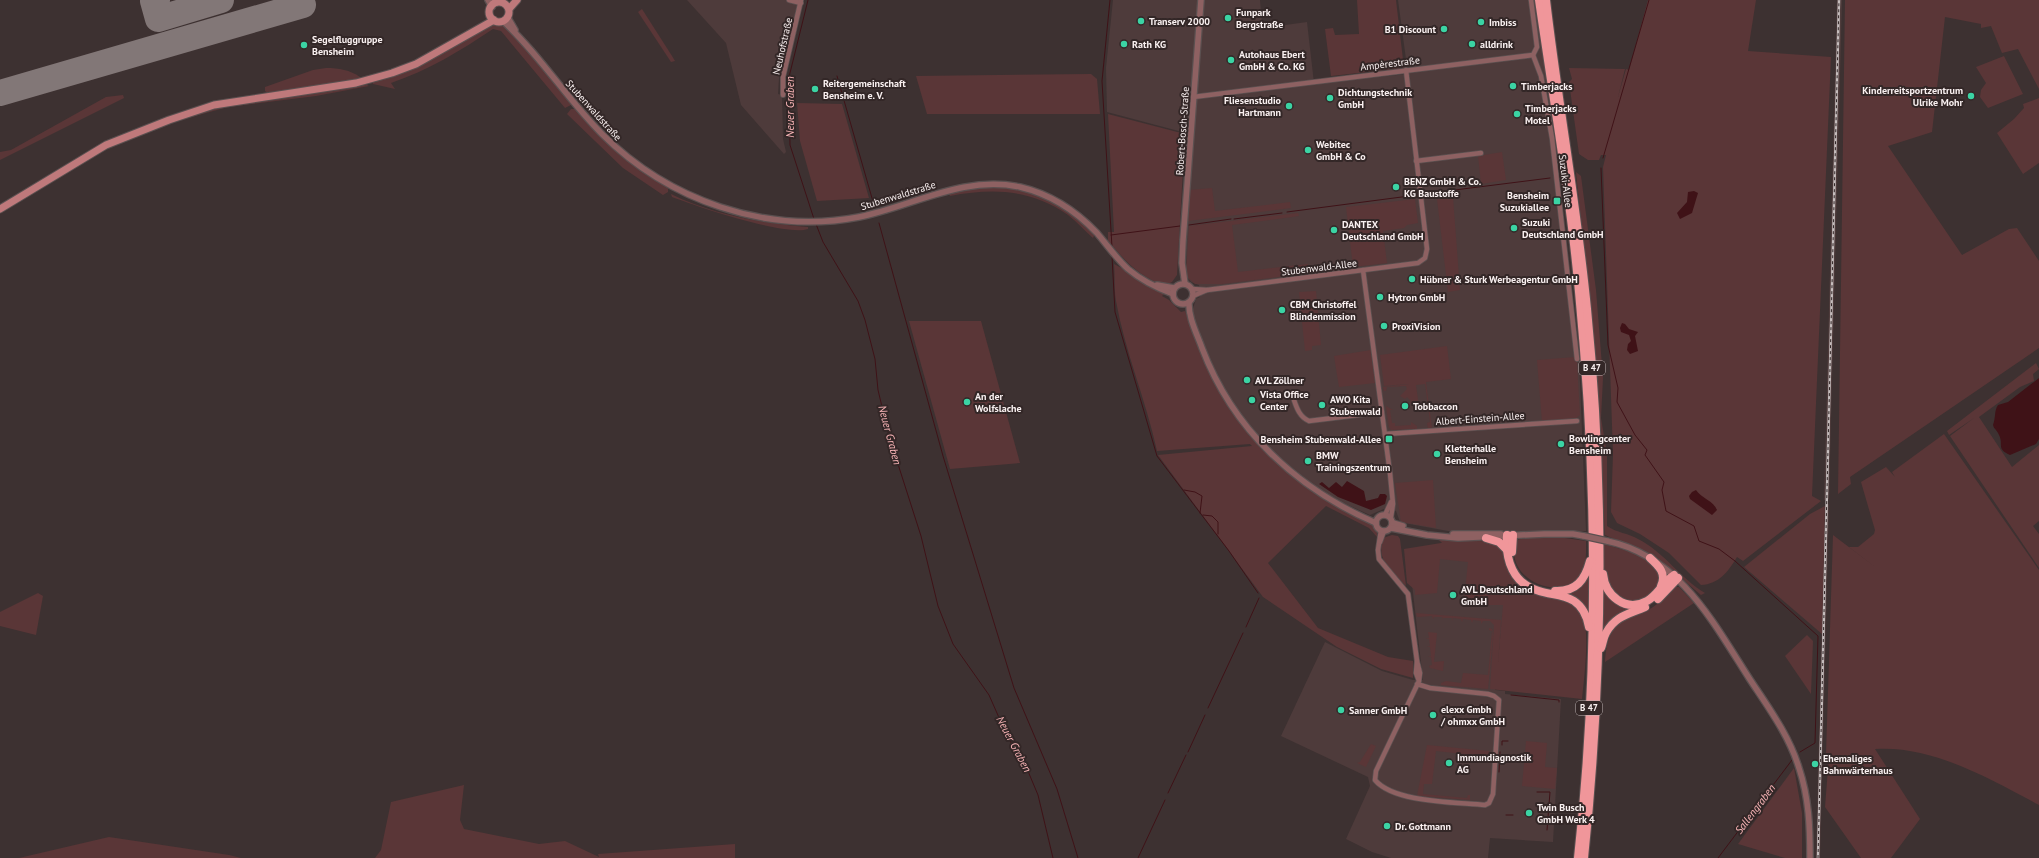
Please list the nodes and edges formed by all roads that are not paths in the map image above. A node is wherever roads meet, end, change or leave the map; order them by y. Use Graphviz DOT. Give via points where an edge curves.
graph roads {
  1 [pos="512,0"];
  2 [pos="517,0"];
  3 [pos="789,0"];
  4 [pos="1201,0"];
  5 [pos="1531,0"];
  6 [pos="1539,0"];
  7 [pos="1546,0"];
  8 [pos="801,1"];
  9 [pos="492,2"];
  10 [pos="507,7"];
  11 [pos="492,18"];
  12 [pos="505,19"];
  13 [pos="1533,55"];
  14 [pos="1406,70"];
  15 [pos="783,95"];
  16 [pos="1193,96"];
  17 [pos="1481,153"];
  18 [pos="1416,161"];
  19 [pos="0,209"];
  20 [pos="1182,263"];
  21 [pos="1363,270"];
  22 [pos="1186,284"];
  23 [pos="1175,289"];
  24 [pos="1192,293"];
  25 [pos="1189,302"];
  26 [pos="1181,304"];
  27 [pos="1192,321"];
  28 [pos="1577,359"];
  29 [pos="1294,400"];
  30 [pos="1382,412"];
  31 [pos="1577,421"];
  32 [pos="1385,434"];
  33 [pos="1377,520"];
  34 [pos="1390,521"];
  35 [pos="1382,531"];
  36 [pos="1510,535"];
  37 [pos="1486,538"];
  38 [pos="1506,549"];
  39 [pos="1596,554"];
  40 [pos="1650,558"];
  41 [pos="1676,576"];
  42 [pos="1660,589"];
  43 [pos="1592,645"];
  44 [pos="1598,654"];
  45 [pos="1418,682"];
  46 [pos="1578,858"];
  47 [pos="1584,858"];
  48 [pos="1810,858"];
  1 -- 10 [label="main road"];
  2 -- 10 [label="main road"];
  3 -- 8 [label="street"];
  4 -- 16 [label="street, Robert-Bosch-Straße"];
  5 -- 13 [label="street" via="1537,47"];
  6 -- 39 [label="highway, B 47" via="1579,290 1590,428"];
  7 -- 39 [label="highway, B 47" via="1575,197 1587,309 1596,426"];
  8 -- 15 [label="street, Neuhofstraße" via="783,77"];
  9 -- 10 [label="main road"];
  9 -- 11 [label="main road"];
  10 -- 12 [label="main road"];
  11 -- 12 [label="main road"];
  11 -- 19 [label="main road" via="452,45 416,64 380,77 214,106 169,120 106,145"];
  12 -- 23 [label="street, Stubenwaldstraße" via="601,133 626,156 660,179 692,196 728,210 758,217 825,221 877,213 951,189 1002,185 1036,192 1063,205 1086,222 1116,257 1134,273 1151,284"];
  13 -- 14 [label="street, Ampèrestraße"];
  13 -- 28 [label="street, Suzuki-Allee" via="1541,76 1552,138"];
  14 -- 16 [label="street, Ampèrestraße"];
  14 -- 18 [label="street"];
  16 -- 20 [label="street, Robert-Bosch-Straße"];
  17 -- 18 [label="street"];
  18 -- 21 [label="street" via="1427,249 1425,258 1418,263"];
  20 -- 22 [label="street, Robert-Bosch-Straße"];
  20 -- 23 [label="street, Robert-Bosch-Straße"];
  21 -- 24 [label="street, Stubenwald-Allee"];
  21 -- 30 [label="street, Stubenwald-Allee"];
  22 -- 23 [label="street"];
  22 -- 24 [label="street"];
  23 -- 26 [label="street" via="1176,302"];
  24 -- 25 [label="street"];
  25 -- 26 [label="street"];
  25 -- 27 [label="street"];
  26 -- 27 [label="street"];
  27 -- 33 [label="street" via="1218,384 1259,442 1303,481 1327,497"];
  29 -- 30 [label="street" via="1298,412 1309,421"];
  30 -- 32 [label="street, Stubenwald-Allee"];
  31 -- 32 [label="street, Albert-Einstein-Allee"];
  32 -- 34 [label="street, Stubenwald-Allee" via="1393,498"];
  33 -- 34 [label="street"];
  33 -- 35 [label="street"];
  34 -- 35 [label="street"];
  34 -- 36 [label="street" via="1442,533"];
  34 -- 37 [label="street" via="1440,537"];
  35 -- 45 [label="street" via="1378,554 1382,564 1408,594 1420,673"];
  36 -- 37 [label="street"];
  36 -- 38 [label="highway"];
  36 -- 39 [label="highway" via="1512,559 1517,574 1531,586 1541,589 1562,592 1578,586"];
  36 -- 40 [label="street, bridge" via="1573,534 1607,540"];
  37 -- 38 [label="highway" via="1499,542"];
  38 -- 43 [label="highway" via="1511,568 1522,583 1539,592 1576,601 1586,616"];
  39 -- 42 [label="highway" via="1606,589 1620,602 1642,603 1652,598"];
  39 -- 43 [label="highway, B 47"];
  39 -- 44 [label="highway, B 47"];
  40 -- 41 [label="street"];
  40 -- 42 [label="highway" via="1662,572 1663,582"];
  41 -- 42 [label="highway"];
  41 -- 44 [label="highway" via="1651,604 1617,620 1606,632"];
  41 -- 48 [label="street" via="1710,616 1791,746 1808,802"];
  43 -- 46 [label="highway, B 47" via="1586,772"];
  44 -- 47 [label="highway, B 47" via="1593,765"];
  45 -- 45 [label="street" via="1430,688 1488,694 1499,700 1491,801 1485,805 1417,799 1400,794 1375,780 1376,771"];
}
